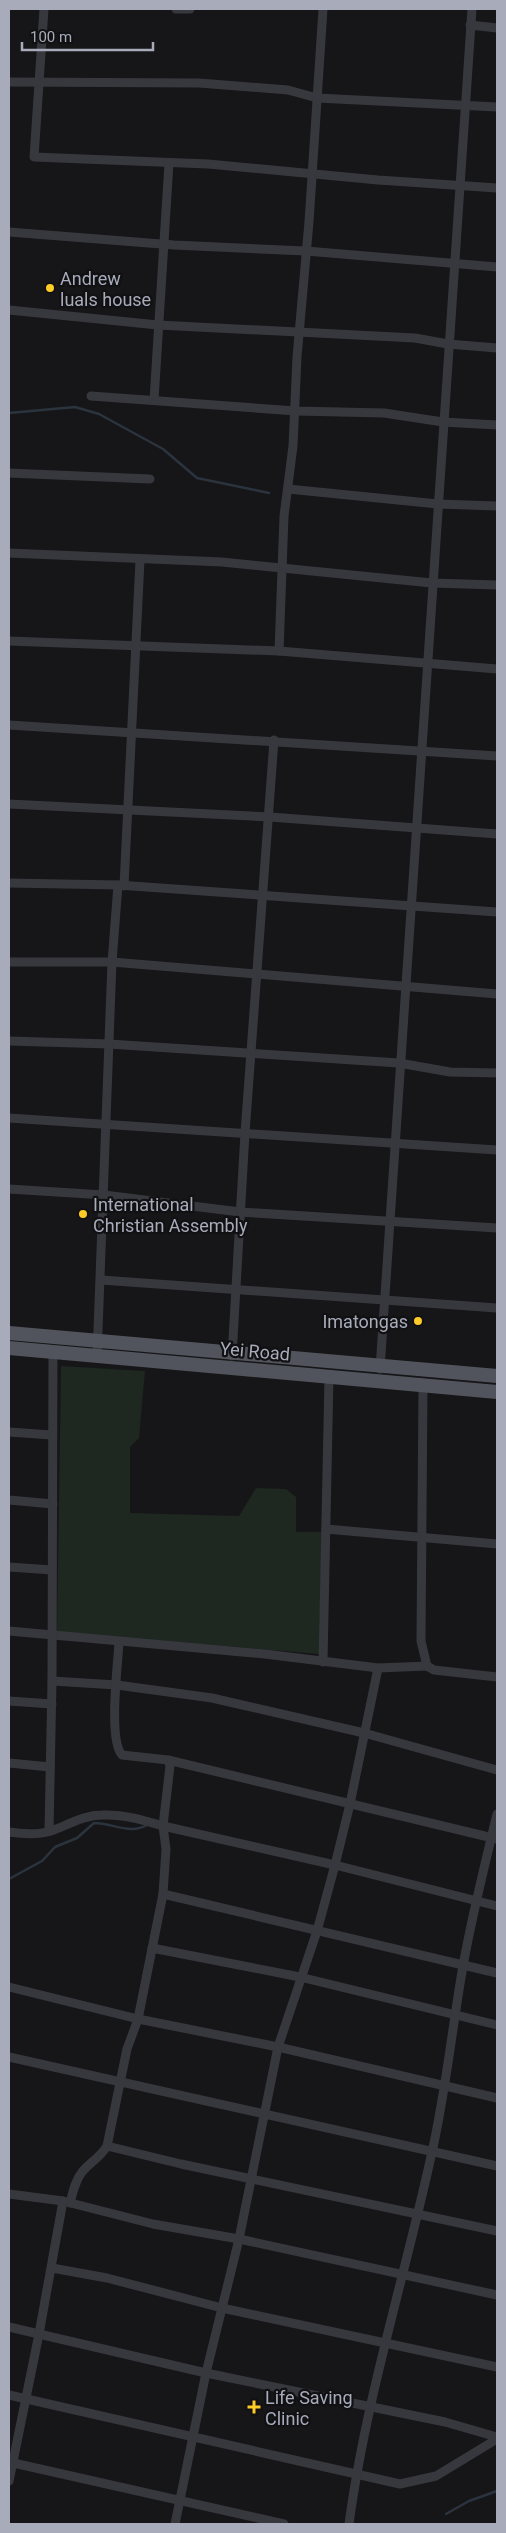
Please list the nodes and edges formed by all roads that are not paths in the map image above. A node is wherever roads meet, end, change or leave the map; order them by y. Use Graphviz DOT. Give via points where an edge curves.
graph roads {
  1 [pos="44,9"];
  2 [pos="176,9"];
  3 [pos="190,9"];
  4 [pos="323,9"];
  5 [pos="472,9"];
  6 [pos="470,25"];
  7 [pos="497,28"];
  8 [pos="9,82"];
  9 [pos="38,82"];
  10 [pos="317,98"];
  11 [pos="465,105"];
  12 [pos="497,107"];
  13 [pos="169,163"];
  14 [pos="311,173"];
  15 [pos="459,185"];
  16 [pos="497,188"];
  17 [pos="9,232"];
  18 [pos="164,244"];
  19 [pos="306,251"];
  20 [pos="454,262"];
  21 [pos="497,267"];
  22 [pos="9,310"];
  23 [pos="158,325"];
  24 [pos="300,334"];
  25 [pos="448,344"];
  26 [pos="497,348"];
  27 [pos="90,396"];
  28 [pos="154,400"];
  29 [pos="296,411"];
  30 [pos="443,422"];
  31 [pos="497,425"];
  32 [pos="9,473"];
  33 [pos="150,479"];
  34 [pos="288,490"];
  35 [pos="438,504"];
  36 [pos="497,506"];
  37 [pos="9,552"];
  38 [pos="140,560"];
  39 [pos="282,569"];
  40 [pos="432,583"];
  41 [pos="497,585"];
  42 [pos="9,641"];
  43 [pos="135,646"];
  44 [pos="279,651"];
  45 [pos="427,663"];
  46 [pos="497,669"];
  47 [pos="9,725"];
  48 [pos="130,732"];
  49 [pos="274,740"];
  50 [pos="421,750"];
  51 [pos="497,756"];
  52 [pos="9,804"];
  53 [pos="128,810"];
  54 [pos="270,817"];
  55 [pos="415,828"];
  56 [pos="497,834"];
  57 [pos="9,883"];
  58 [pos="121,886"];
  59 [pos="263,895"];
  60 [pos="410,905"];
  61 [pos="497,912"];
  62 [pos="9,962"];
  63 [pos="112,962"];
  64 [pos="256,975"];
  65 [pos="404,986"];
  66 [pos="497,994"];
  67 [pos="9,1041"];
  68 [pos="109,1044"];
  69 [pos="250,1054"];
  70 [pos="399,1064"];
  71 [pos="497,1073"];
  72 [pos="9,1118"];
  73 [pos="106,1123"];
  74 [pos="245,1132"];
  75 [pos="394,1143"];
  76 [pos="497,1150"];
  77 [pos="9,1189"];
  78 [pos="104,1195"];
  79 [pos="240,1212"];
  80 [pos="389,1220"];
  81 [pos="497,1228"];
  82 [pos="101,1280"];
  83 [pos="236,1290"];
  84 [pos="383,1301"];
  85 [pos="497,1308"];
  86 [pos="9,1333"];
  87 [pos="98,1341"];
  88 [pos="9,1348"];
  89 [pos="53,1352"];
  90 [pos="233,1352"];
  91 [pos="97,1356"];
  92 [pos="380,1365"];
  93 [pos="232,1368"];
  94 [pos="497,1376"];
  95 [pos="329,1377"];
  96 [pos="379,1382"];
  97 [pos="422,1386"];
  98 [pos="497,1392"];
  99 [pos="9,1432"];
  100 [pos="52,1435"];
  101 [pos="9,1500"];
  102 [pos="53,1504"];
  103 [pos="326,1529"];
  104 [pos="421,1535"];
  105 [pos="497,1544"];
  106 [pos="9,1567"];
  107 [pos="52,1570"];
  108 [pos="9,1631"];
  109 [pos="53,1634"];
  110 [pos="119,1642"];
  111 [pos="323,1662"];
  112 [pos="427,1666"];
  113 [pos="378,1668"];
  114 [pos="497,1677"];
  115 [pos="52,1681"];
  116 [pos="117,1685"];
  117 [pos="9,1701"];
  118 [pos="52,1704"];
  119 [pos="364,1733"];
  120 [pos="168,1760"];
  121 [pos="9,1763"];
  122 [pos="50,1767"];
  123 [pos="497,1770"];
  124 [pos="350,1804"];
  125 [pos="497,1814"];
  126 [pos="163,1826"];
  127 [pos="49,1831"];
  128 [pos="9,1832"];
  129 [pos="494,1839"];
  130 [pos="335,1865"];
  131 [pos="163,1894"];
  132 [pos="477,1902"];
  133 [pos="497,1906"];
  134 [pos="317,1931"];
  135 [pos="152,1948"];
  136 [pos="463,1966"];
  137 [pos="497,1973"];
  138 [pos="300,1977"];
  139 [pos="9,1987"];
  140 [pos="456,2016"];
  141 [pos="138,2019"];
  142 [pos="497,2026"];
  143 [pos="278,2047"];
  144 [pos="9,2057"];
  145 [pos="122,2082"];
  146 [pos="446,2086"];
  147 [pos="497,2098"];
  148 [pos="265,2114"];
  149 [pos="107,2146"];
  150 [pos="432,2152"];
  151 [pos="497,2166"];
  152 [pos="250,2177"];
  153 [pos="9,2194"];
  154 [pos="66,2202"];
  155 [pos="418,2213"];
  156 [pos="497,2231"];
  157 [pos="239,2240"];
  158 [pos="52,2268"];
  159 [pos="402,2276"];
  160 [pos="497,2295"];
  161 [pos="222,2308"];
  162 [pos="9,2327"];
  163 [pos="39,2334"];
  164 [pos="384,2343"];
  165 [pos="497,2367"];
  166 [pos="206,2373"];
  167 [pos="9,2396"];
  168 [pos="27,2399"];
  169 [pos="371,2407"];
  170 [pos="193,2436"];
  171 [pos="497,2438"];
  172 [pos="11,2462"];
  173 [pos="356,2475"];
  174 [pos="9,2481"];
  175 [pos="181,2501"];
  176 [pos="175,2524"];
  177 [pos="284,2524"];
  178 [pos="349,2524"];
  1 -- 9 [label="street"];
  2 -- 3 [label="street"];
  4 -- 10 [label="street"];
  5 -- 6 [label="street"];
  6 -- 7 [label="street"];
  6 -- 11 [label="street"];
  8 -- 9 [label="street"];
  9 -- 10 [label="street" via="198,83 288,90"];
  9 -- 13 [label="street" via="34,157"];
  10 -- 11 [label="street"];
  10 -- 14 [label="street"];
  11 -- 12 [label="street"];
  11 -- 15 [label="street"];
  13 -- 14 [label="street"];
  13 -- 18 [label="street"];
  14 -- 15 [label="street"];
  14 -- 19 [label="street"];
  15 -- 16 [label="street"];
  15 -- 20 [label="street"];
  17 -- 18 [label="street"];
  18 -- 19 [label="street"];
  18 -- 23 [label="street"];
  19 -- 20 [label="street"];
  19 -- 24 [label="street"];
  20 -- 21 [label="street"];
  20 -- 25 [label="street"];
  22 -- 23 [label="street"];
  23 -- 24 [label="street"];
  23 -- 28 [label="street"];
  24 -- 25 [label="street" via="415,338"];
  24 -- 29 [label="street"];
  25 -- 26 [label="street"];
  25 -- 30 [label="street"];
  27 -- 28 [label="street"];
  28 -- 29 [label="street"];
  29 -- 30 [label="street" via="384,413"];
  29 -- 34 [label="street"];
  30 -- 31 [label="street"];
  30 -- 35 [label="street"];
  32 -- 33 [label="street"];
  34 -- 35 [label="street"];
  34 -- 39 [label="street"];
  35 -- 36 [label="street"];
  35 -- 40 [label="street"];
  37 -- 38 [label="street"];
  38 -- 39 [label="street" via="222,562"];
  38 -- 43 [label="street"];
  39 -- 40 [label="street"];
  39 -- 44 [label="street"];
  40 -- 41 [label="street"];
  40 -- 45 [label="street"];
  42 -- 43 [label="street"];
  43 -- 44 [label="street"];
  43 -- 48 [label="street"];
  44 -- 45 [label="street"];
  45 -- 46 [label="street"];
  45 -- 50 [label="street"];
  47 -- 48 [label="street"];
  48 -- 49 [label="street"];
  48 -- 53 [label="street"];
  49 -- 50 [label="street"];
  49 -- 54 [label="street"];
  50 -- 51 [label="street"];
  50 -- 55 [label="street"];
  52 -- 53 [label="street"];
  53 -- 54 [label="street"];
  53 -- 58 [label="street"];
  54 -- 55 [label="street"];
  54 -- 59 [label="street"];
  55 -- 56 [label="street"];
  55 -- 60 [label="street"];
  57 -- 58 [label="street"];
  58 -- 59 [label="street"];
  58 -- 63 [label="street"];
  59 -- 60 [label="street"];
  59 -- 64 [label="street"];
  60 -- 61 [label="street"];
  60 -- 65 [label="street"];
  62 -- 63 [label="street"];
  63 -- 64 [label="street"];
  63 -- 68 [label="street"];
  64 -- 65 [label="street"];
  64 -- 69 [label="street"];
  65 -- 66 [label="street"];
  65 -- 70 [label="street"];
  67 -- 68 [label="street"];
  68 -- 69 [label="street"];
  68 -- 73 [label="street"];
  69 -- 70 [label="street"];
  69 -- 74 [label="street"];
  70 -- 71 [label="street" via="450,1072"];
  70 -- 75 [label="street"];
  72 -- 73 [label="street"];
  73 -- 74 [label="street"];
  73 -- 78 [label="street"];
  74 -- 75 [label="street"];
  74 -- 79 [label="street"];
  75 -- 76 [label="street"];
  75 -- 80 [label="street"];
  77 -- 78 [label="street"];
  78 -- 79 [label="street"];
  78 -- 82 [label="street"];
  79 -- 80 [label="street"];
  79 -- 83 [label="street"];
  80 -- 81 [label="street"];
  80 -- 84 [label="street"];
  82 -- 83 [label="street"];
  82 -- 87 [label="street"];
  83 -- 84 [label="street"];
  83 -- 90 [label="street"];
  84 -- 85 [label="street"];
  84 -- 92 [label="street"];
  86 -- 87 [label="main road, Yei Road"];
  87 -- 90 [label="main road, Yei Road"];
  87 -- 91 [label="street"];
  88 -- 89 [label="main road, Yei Road"];
  89 -- 91 [label="main road, Yei Road"];
  89 -- 100 [label="street"];
  90 -- 92 [label="main road, Yei Road"];
  90 -- 93 [label="street"];
  91 -- 93 [label="main road, Yei Road"];
  92 -- 94 [label="main road, Yei Road"];
  92 -- 96 [label="street"];
  93 -- 95 [label="main road, Yei Road"];
  95 -- 96 [label="main road, Yei Road"];
  95 -- 103 [label="street"];
  96 -- 97 [label="main road, Yei Road"];
  97 -- 98 [label="main road, Yei Road"];
  97 -- 104 [label="street"];
  99 -- 100 [label="street"];
  100 -- 102 [label="street"];
  101 -- 102 [label="street"];
  102 -- 107 [label="street"];
  103 -- 104 [label="street"];
  103 -- 111 [label="street"];
  104 -- 105 [label="street"];
  104 -- 112 [label="street" via="421,1641"];
  106 -- 107 [label="street"];
  107 -- 109 [label="street"];
  108 -- 109 [label="street"];
  109 -- 110 [label="street"];
  109 -- 115 [label="street"];
  110 -- 111 [label="street"];
  110 -- 116 [label="street"];
  111 -- 113 [label="street"];
  112 -- 113 [label="street"];
  112 -- 114 [label="street" via="445,1672"];
  113 -- 119 [label="street"];
  115 -- 116 [label="street"];
  115 -- 118 [label="street"];
  116 -- 119 [label="street" via="212,1698"];
  116 -- 120 [label="street" via="114,1722 118,1751 122,1755"];
  117 -- 118 [label="street"];
  118 -- 122 [label="street"];
  119 -- 123 [label="street"];
  119 -- 124 [label="street"];
  120 -- 124 [label="street"];
  120 -- 126 [label="street"];
  121 -- 122 [label="street"];
  122 -- 127 [label="street"];
  124 -- 129 [label="street"];
  124 -- 130 [label="street"];
  125 -- 129 [label="street"];
  126 -- 127 [label="street" via="137,1818 102,1815 82,1818"];
  126 -- 130 [label="street"];
  126 -- 131 [label="street" via="166,1849"];
  127 -- 128 [label="street" via="36,1834"];
  129 -- 132 [label="street"];
  130 -- 132 [label="street"];
  130 -- 134 [label="street"];
  131 -- 134 [label="street"];
  131 -- 135 [label="street"];
  132 -- 133 [label="street"];
  132 -- 136 [label="street"];
  134 -- 136 [label="street"];
  134 -- 138 [label="street"];
  135 -- 138 [label="street"];
  135 -- 141 [label="street"];
  136 -- 137 [label="street"];
  136 -- 140 [label="street"];
  138 -- 140 [label="street"];
  138 -- 143 [label="street"];
  139 -- 141 [label="street"];
  140 -- 142 [label="street"];
  140 -- 146 [label="street"];
  141 -- 143 [label="street"];
  141 -- 145 [label="street" via="127,2049"];
  143 -- 146 [label="street"];
  143 -- 148 [label="street"];
  144 -- 145 [label="street"];
  145 -- 148 [label="street"];
  145 -- 149 [label="street"];
  146 -- 147 [label="street"];
  146 -- 150 [label="street"];
  148 -- 150 [label="street"];
  148 -- 152 [label="street"];
  149 -- 152 [label="street"];
  149 -- 154 [label="street" via="102,2155 83,2171"];
  150 -- 151 [label="street"];
  150 -- 155 [label="street"];
  152 -- 155 [label="street"];
  152 -- 157 [label="street"];
  153 -- 154 [label="street"];
  154 -- 157 [label="street" via="153,2224"];
  154 -- 158 [label="street"];
  155 -- 156 [label="street"];
  155 -- 159 [label="street"];
  157 -- 159 [label="street"];
  157 -- 161 [label="street"];
  158 -- 161 [label="street" via="108,2278"];
  158 -- 163 [label="street"];
  159 -- 160 [label="street"];
  159 -- 164 [label="street"];
  161 -- 164 [label="street"];
  161 -- 166 [label="street"];
  162 -- 163 [label="street"];
  163 -- 166 [label="street"];
  163 -- 168 [label="street"];
  164 -- 165 [label="street"];
  164 -- 169 [label="street"];
  166 -- 169 [label="street"];
  166 -- 170 [label="street"];
  167 -- 168 [label="street"];
  168 -- 170 [label="street"];
  168 -- 172 [label="street"];
  169 -- 171 [label="street" via="445,2422"];
  169 -- 173 [label="street"];
  170 -- 173 [label="street"];
  170 -- 175 [label="street"];
  171 -- 173 [label="street" via="436,2476 412,2483 400,2484"];
  172 -- 174 [label="street"];
  172 -- 175 [label="street"];
  173 -- 178 [label="street"];
  175 -- 176 [label="street"];
  175 -- 177 [label="street"];
}
